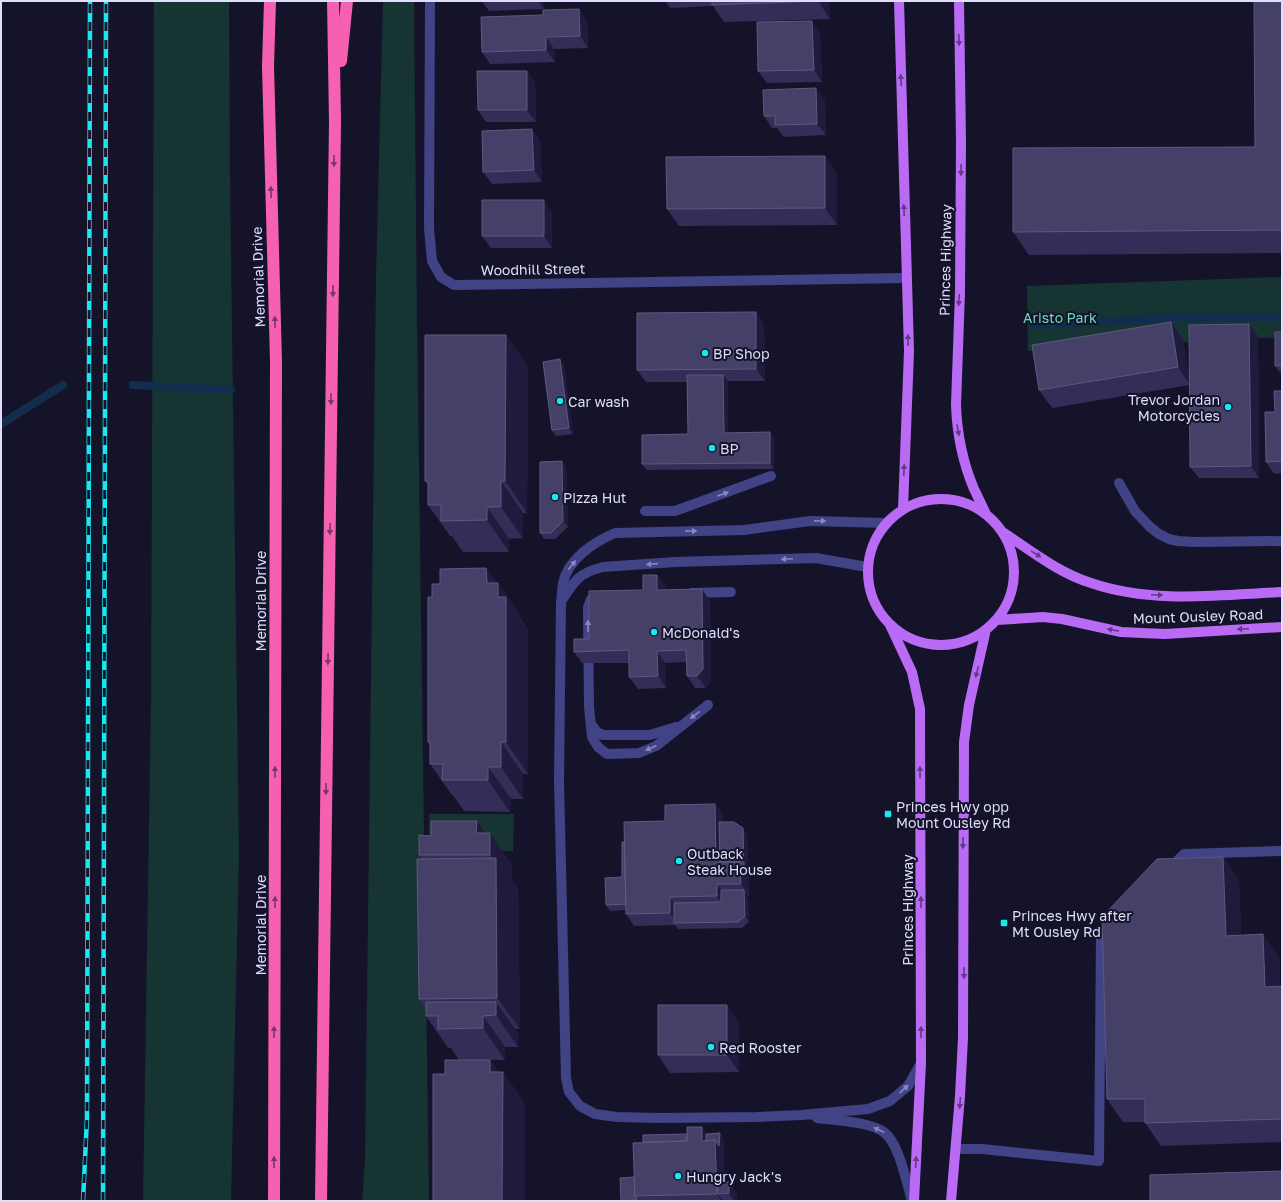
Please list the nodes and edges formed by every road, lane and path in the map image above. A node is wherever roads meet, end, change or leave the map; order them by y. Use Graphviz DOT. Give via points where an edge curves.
graph roads {
  1 [pos="266,1"];
  2 [pos="270,1"];
  3 [pos="333,1"];
  4 [pos="347,1"];
  5 [pos="430,1"];
  6 [pos="899,1"];
  7 [pos="958,1"];
  8 [pos="268,66"];
  9 [pos="335,122"];
  10 [pos="906,278"];
  11 [pos="771,476"];
  12 [pos="1119,483"];
  13 [pos="903,509"];
  14 [pos="645,511"];
  15 [pos="986,514"];
  16 [pos="886,523"];
  17 [pos="1004,533"];
  18 [pos="1282,541"];
  19 [pos="867,567"];
  20 [pos="731,592"];
  21 [pos="1282,592"];
  22 [pos="683,593"];
  23 [pos="604,595"];
  24 [pos="561,602"];
  25 [pos="997,620"];
  26 [pos="890,625"];
  27 [pos="1282,627"];
  28 [pos="985,634"];
  29 [pos="708,705"];
  30 [pos="591,724"];
  31 [pos="682,725"];
  32 [pos="1282,851"];
  33 [pos="1162,876"];
  34 [pos="1118,919"];
  35 [pos="921,1063"];
  36 [pos="801,1115"];
  37 [pos="956,1149"];
  38 [pos="274,1201"];
  39 [pos="321,1201"];
  40 [pos="913,1201"];
  41 [pos="950,1201"];
  1 -- 8 [label="highway"];
  2 -- 8 [label="highway, Memorial Drive"];
  3 -- 9 [label="highway"];
  4 -- 9 [label="highway"];
  5 -- 10 [label="street, Woodhill Street" via="429,228 432,261 441,277 454,285"];
  10 -- 6 [label="main road, one-way"];
  7 -- 15 [label="main road, Princes Highway, one-way" via="961,142 956,405 965,458 974,488"];
  38 -- 8 [label="highway, Memorial Drive, one-way" via="276,361"];
  9 -- 39 [label="highway, one-way"];
  13 -- 10 [label="main road, one-way" via="908,351"];
  14 -- 11 [label="street, one-way" via="675,510"];
  12 -- 18 [label="street" via="1135,511 1150,527 1169,539 1196,542"];
  13 -- 15 [label="main road" via="923,501 945,499 967,504"];
  13 -- 16 [label="main road"];
  15 -- 17 [label="main road"];
  16 -- 19 [label="main road" via="873,544"];
  24 -- 16 [label="street, one-way" via="563,582 569,568 591,546 615,533 744,530 810,521"];
  17 -- 21 [label="main road, Mount Ousley Road, one-way" via="1065,572 1114,590 1135,594 1182,596"];
  17 -- 25 [label="main road" via="1013,556 1015,579 1009,601"];
  19 -- 24 [label="street, one-way" via="816,558 603,567 582,575 572,584"];
  19 -- 26 [label="main road" via="869,589 877,609"];
  20 -- 22 [label="street"];
  30 -- 23 [label="street, one-way" via="588,606 591,599"];
  24 -- 36 [label="street" via="559,781 566,1078 569,1092 580,1106 595,1114 617,1117"];
  27 -- 25 [label="main road, Mount Ousley Road, one-way" via="1142,634 1062,618"];
  25 -- 28 [label="main road"];
  26 -- 28 [label="main road" via="910,639 933,646 957,644"];
  35 -- 26 [label="main road, Princes Highway, one-way" via="920,710 912,672"];
  28 -- 37 [label="main road, one-way" via="969,705 964,742 963,1038"];
  29 -- 31 [label="street, one-way"];
  30 -- 31 [label="street" via="603,735 650,735"];
  31 -- 30 [label="street, one-way" via="656,746 640,753 607,754 598,747 592,737"];
  32 -- 33 [label="street" via="1184,854"];
  34 -- 37 [label="street" via="1101,935 1099,1161 982,1149"];
  36 -- 35 [label="street, one-way" via="868,1109 890,1101 908,1086"];
  40 -- 35 [label="main road, Princes Highway, one-way"];
  40 -- 36 [label="street, one-way" via="895,1146 885,1133 869,1125"];
  37 -- 41 [label="main road"];
}
